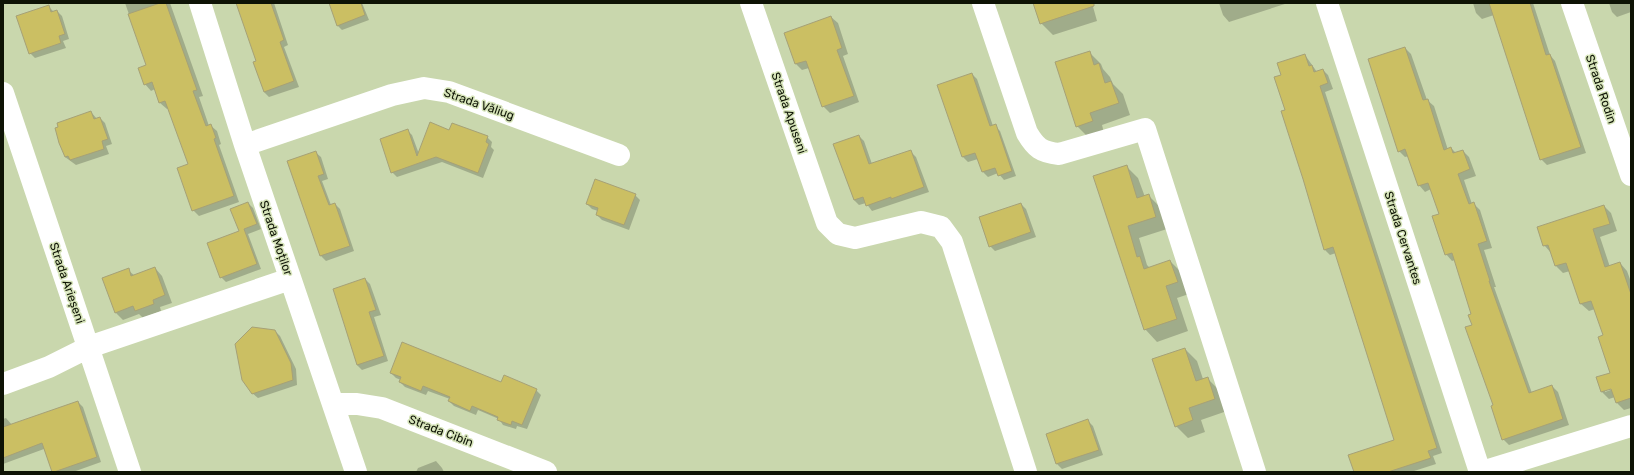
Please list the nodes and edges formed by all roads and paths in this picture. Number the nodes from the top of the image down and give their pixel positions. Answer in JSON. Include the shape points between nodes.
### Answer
{"nodes":[{"id":1,"x":200,"y":3,"type":"edge"},
{"id":2,"x":751,"y":3,"type":"edge"},
{"id":3,"x":983,"y":3,"type":"edge"},
{"id":4,"x":1326,"y":3,"type":"edge"},
{"id":5,"x":1572,"y":3,"type":"edge"},
{"id":6,"x":3,"y":93,"type":"edge"},
{"id":7,"x":245,"y":145,"type":"junction"},
{"id":8,"x":619,"y":154,"type":"dead end"},
{"id":9,"x":1631,"y":175,"type":"edge"},
{"id":10,"x":290,"y":279,"type":"junction"},
{"id":11,"x":89,"y":347,"type":"junction"},
{"id":12,"x":3,"y":384,"type":"edge"},
{"id":13,"x":333,"y":404,"type":"junction"},
{"id":14,"x":1631,"y":426,"type":"edge"},
{"id":15,"x":130,"y":472,"type":"edge"},
{"id":16,"x":356,"y":472,"type":"edge"},
{"id":17,"x":546,"y":472,"type":"edge"},
{"id":18,"x":1026,"y":472,"type":"edge"},
{"id":19,"x":1255,"y":472,"type":"edge"},
{"id":20,"x":1481,"y":472,"type":"edge"}],
"edges":[{"from":1,"to":7,"type":"street","name":"Strada Moților"},
{"from":2,"to":18,"type":"street","name":"Strada Apuseni","via":[[828,223],[838,234],[855,238],[922,222],[941,227],[952,242]]},
{"from":3,"to":19,"type":"street","via":[[1027,134],[1035,146],[1047,153],[1059,154],[1145,129]]},
{"from":4,"to":20,"type":"street","name":"Strada Cervantes"},
{"from":5,"to":9,"type":"street","name":"Strada Rodin"},
{"from":6,"to":11,"type":"street","name":"Strada Arieșeni"},
{"from":7,"to":8,"type":"street","name":"Strada Văliug","via":[[392,95],[424,88],[449,92]]},
{"from":7,"to":10,"type":"street","name":"Strada Moților"},
{"from":10,"to":11,"type":"street"},
{"from":10,"to":13,"type":"street","name":"Strada Moților"},
{"from":11,"to":12,"type":"street","via":[[49,367]]},
{"from":11,"to":15,"type":"street","name":"Strada Arieșeni"},
{"from":13,"to":16,"type":"street","name":"Strada Moților"},
{"from":13,"to":17,"type":"street","name":"Strada Cibin","via":[[382,408]]},
{"from":14,"to":20,"type":"street"}]}
